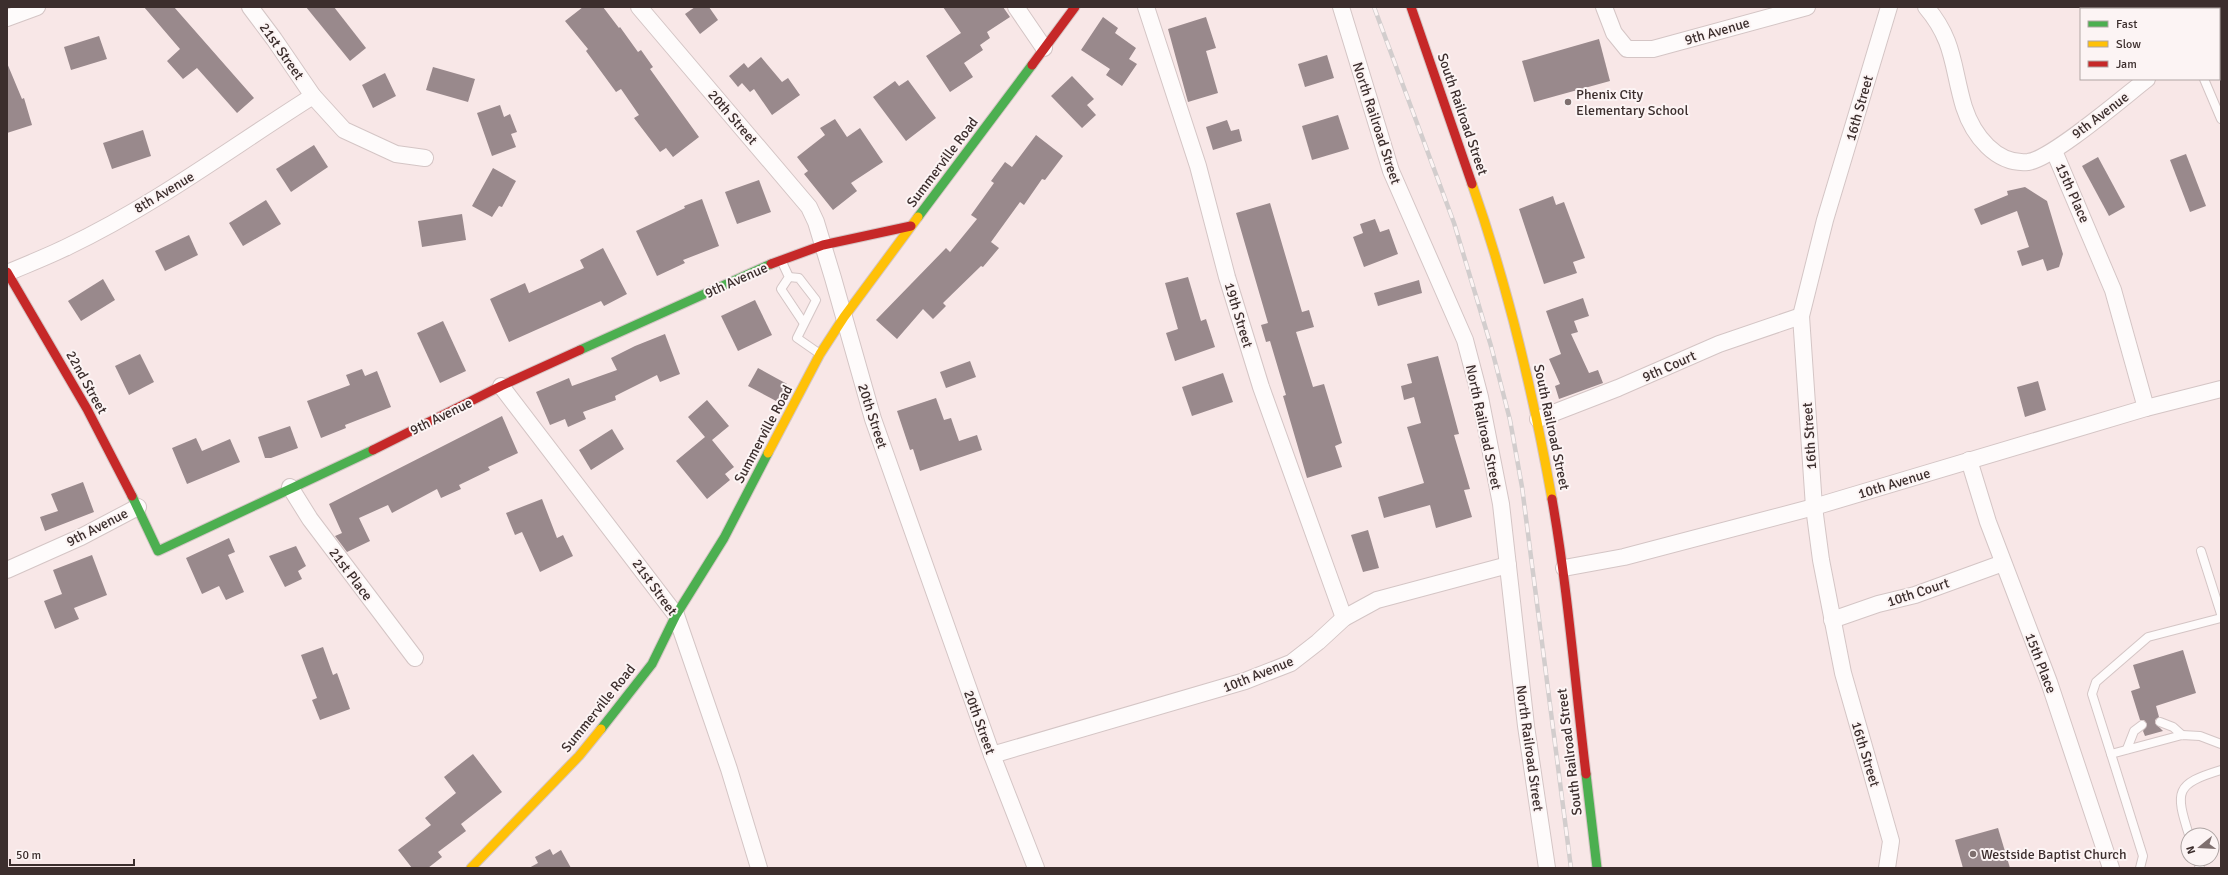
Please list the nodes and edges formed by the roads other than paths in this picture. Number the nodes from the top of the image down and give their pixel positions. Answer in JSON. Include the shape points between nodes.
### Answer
{"nodes":[{"id":1,"x":38,"y":7,"type":"edge"},
{"id":2,"x":250,"y":7,"type":"edge"},
{"id":3,"x":639,"y":7,"type":"edge"},
{"id":4,"x":1016,"y":7,"type":"edge"},
{"id":5,"x":1075,"y":7,"type":"edge"},
{"id":6,"x":1146,"y":7,"type":"edge"},
{"id":7,"x":1341,"y":7,"type":"edge"},
{"id":8,"x":1411,"y":7,"type":"edge"},
{"id":9,"x":1604,"y":7,"type":"edge"},
{"id":10,"x":1808,"y":7,"type":"edge"},
{"id":11,"x":1889,"y":7,"type":"edge"},
{"id":12,"x":1926,"y":7,"type":"edge"},
{"id":13,"x":7,"y":18,"type":"edge"},
{"id":14,"x":1044,"y":48,"type":"junction"},
{"id":15,"x":2146,"y":80,"type":"edge"},
{"id":16,"x":2204,"y":80,"type":"edge"},
{"id":17,"x":313,"y":96,"type":"junction"},
{"id":18,"x":2221,"y":119,"type":"edge"},
{"id":19,"x":2054,"y":151,"type":"junction"},
{"id":20,"x":425,"y":158,"type":"dead end"},
{"id":21,"x":911,"y":226,"type":"junction"},
{"id":22,"x":822,"y":245,"type":"junction"},
{"id":23,"x":780,"y":260,"type":"junction"},
{"id":24,"x":7,"y":272,"type":"edge"},
{"id":25,"x":789,"y":276,"type":"junction"},
{"id":26,"x":1801,"y":316,"type":"junction"},
{"id":27,"x":844,"y":317,"type":"junction"},
{"id":28,"x":803,"y":322,"type":"junction"},
{"id":29,"x":820,"y":354,"type":"junction"},
{"id":30,"x":501,"y":386,"type":"junction"},
{"id":31,"x":2221,"y":389,"type":"edge"},
{"id":32,"x":2146,"y":408,"type":"junction"},
{"id":33,"x":1538,"y":419,"type":"junction"},
{"id":34,"x":1969,"y":460,"type":"junction"},
{"id":35,"x":290,"y":487,"type":"junction"},
{"id":36,"x":138,"y":507,"type":"junction"},
{"id":37,"x":1814,"y":507,"type":"junction"},
{"id":38,"x":2201,"y":551,"type":"dead end"},
{"id":39,"x":2003,"y":563,"type":"junction"},
{"id":40,"x":1508,"y":565,"type":"junction"},
{"id":41,"x":1564,"y":568,"type":"junction"},
{"id":42,"x":7,"y":570,"type":"edge"},
{"id":43,"x":2221,"y":614,"type":"edge"},
{"id":44,"x":676,"y":615,"type":"junction"},
{"id":45,"x":1344,"y":618,"type":"junction"},
{"id":46,"x":2221,"y":618,"type":"edge"},
{"id":47,"x":1832,"y":620,"type":"junction"},
{"id":48,"x":416,"y":658,"type":"dead end"},
{"id":49,"x":2160,"y":722,"type":"dead end"},
{"id":50,"x":2142,"y":725,"type":"dead end"},
{"id":51,"x":2182,"y":734,"type":"junction"},
{"id":52,"x":2221,"y":744,"type":"edge"},
{"id":53,"x":2127,"y":749,"type":"junction"},
{"id":54,"x":2111,"y":754,"type":"junction"},
{"id":55,"x":992,"y":755,"type":"junction"},
{"id":56,"x":2221,"y":770,"type":"edge"},
{"id":57,"x":2187,"y":827,"type":"edge"},
{"id":58,"x":471,"y":868,"type":"edge"},
{"id":59,"x":759,"y":868,"type":"edge"},
{"id":60,"x":1036,"y":868,"type":"edge"},
{"id":61,"x":1547,"y":868,"type":"edge"},
{"id":62,"x":1597,"y":868,"type":"edge"},
{"id":63,"x":1887,"y":868,"type":"edge"},
{"id":64,"x":2111,"y":868,"type":"edge"},
{"id":65,"x":2140,"y":868,"type":"edge"}],
"edges":[{"from":1,"to":13,"type":"street"},
{"from":2,"to":17,"type":"street","name":"21st Street"},
{"from":3,"to":22,"type":"street","name":"20th Street","via":[[809,208]]},
{"from":4,"to":14,"type":"street"},
{"from":5,"to":14,"type":"street","name":"Summerville Road"},
{"from":6,"to":45,"type":"street","name":"19th Street","via":[[1198,166],[1225,270],[1261,388]]},
{"from":7,"to":40,"type":"street","name":"North Railroad Street","via":[[1391,171],[1464,340],[1480,397],[1501,504]]},
{"from":8,"to":33,"type":"street","name":"South Railroad Street","via":[[1483,215],[1515,324]]},
{"from":9,"to":10,"type":"street","name":"9th Avenue","via":[[1614,33],[1627,49],[1653,49]]},
{"from":11,"to":26,"type":"street","name":"16th Street","via":[[1825,220]]},
{"from":12,"to":19,"type":"street","name":"15th Place","via":[[1938,21],[1948,40],[1964,109],[1988,148],[2007,160],[2029,162]]},
{"from":14,"to":21,"type":"street","name":"Summerville Road"},
{"from":15,"to":19,"type":"street","name":"9th Avenue"},
{"from":16,"to":18,"type":"lane"},
{"from":17,"to":20,"type":"street","name":"21st Street","via":[[344,130],[396,154]]},
{"from":17,"to":24,"type":"street","name":"8th Avenue","via":[[173,188],[69,246]]},
{"from":19,"to":32,"type":"street","name":"15th Place","via":[[2113,290]]},
{"from":21,"to":22,"type":"street","name":"9th Avenue"},
{"from":21,"to":27,"type":"street","name":"Summerville Road"},
{"from":22,"to":23,"type":"street","name":"9th Avenue"},
{"from":22,"to":27,"type":"street","name":"20th Street"},
{"from":23,"to":25,"type":"lane"},
{"from":23,"to":30,"type":"street","name":"9th Avenue"},
{"from":24,"to":36,"type":"street","name":"22nd Street","via":[[74,387]]},
{"from":25,"to":28,"type":"lane","via":[[782,289]]},
{"from":25,"to":28,"type":"lane","via":[[799,278],[816,300]]},
{"from":26,"to":33,"type":"street","name":"9th Court","via":[[1719,344]]},
{"from":26,"to":37,"type":"street","name":"16th Street"},
{"from":27,"to":29,"type":"street","name":"Summerville Road"},
{"from":27,"to":55,"type":"street","name":"20th Street","via":[[873,418]]},
{"from":28,"to":29,"type":"lane","via":[[797,338]]},
{"from":29,"to":44,"type":"street","name":"Summerville Road","via":[[724,538]]},
{"from":30,"to":35,"type":"street","name":"9th Avenue","via":[[322,475]]},
{"from":30,"to":44,"type":"street","name":"21st Street"},
{"from":31,"to":32,"type":"street","name":"10th Avenue"},
{"from":32,"to":34,"type":"street","name":"10th Avenue"},
{"from":33,"to":41,"type":"street","name":"South Railroad Street"},
{"from":34,"to":37,"type":"street","name":"10th Avenue"},
{"from":34,"to":39,"type":"street","name":"15th Place"},
{"from":35,"to":36,"type":"street","name":"9th Avenue","via":[[158,551]]},
{"from":35,"to":48,"type":"street","name":"21st Place","via":[[310,519]]},
{"from":36,"to":42,"type":"street","name":"9th Avenue"},
{"from":37,"to":41,"type":"street","name":"10th Avenue","via":[[1624,557]]},
{"from":37,"to":47,"type":"street","name":"16th Street"},
{"from":38,"to":43,"type":"lane"},
{"from":39,"to":47,"type":"street","name":"10th Court","via":[[1915,595],[1878,604]]},
{"from":39,"to":64,"type":"street","name":"15th Place","via":[[2049,682]]},
{"from":40,"to":45,"type":"street","name":"10th Avenue","via":[[1377,600]]},
{"from":40,"to":61,"type":"street","name":"North Railroad Street","via":[[1526,726]]},
{"from":41,"to":62,"type":"street","name":"South Railroad Street","via":[[1573,670]]},
{"from":44,"to":58,"type":"street","name":"Summerville Road","via":[[652,664],[612,716],[579,756]]},
{"from":44,"to":59,"type":"street","name":"21st Street","via":[[729,769]]},
{"from":45,"to":55,"type":"street","name":"10th Avenue","via":[[1291,663],[1245,681]]},
{"from":46,"to":54,"type":"lane","via":[[2148,637],[2096,682],[2092,694]]},
{"from":47,"to":63,"type":"street","name":"16th Street","via":[[1844,680],[1891,841]]},
{"from":49,"to":51,"type":"lane"},
{"from":50,"to":53,"type":"lane","via":[[2134,731]]},
{"from":51,"to":52,"type":"lane","via":[[2200,736]]},
{"from":51,"to":53,"type":"lane"},
{"from":53,"to":54,"type":"lane"},
{"from":54,"to":65,"type":"lane","via":[[2143,856]]},
{"from":55,"to":60,"type":"street","name":"20th Street"},
{"from":56,"to":57,"type":"lane","via":[[2191,780],[2185,786],[2180,795],[2180,805]]}]}
